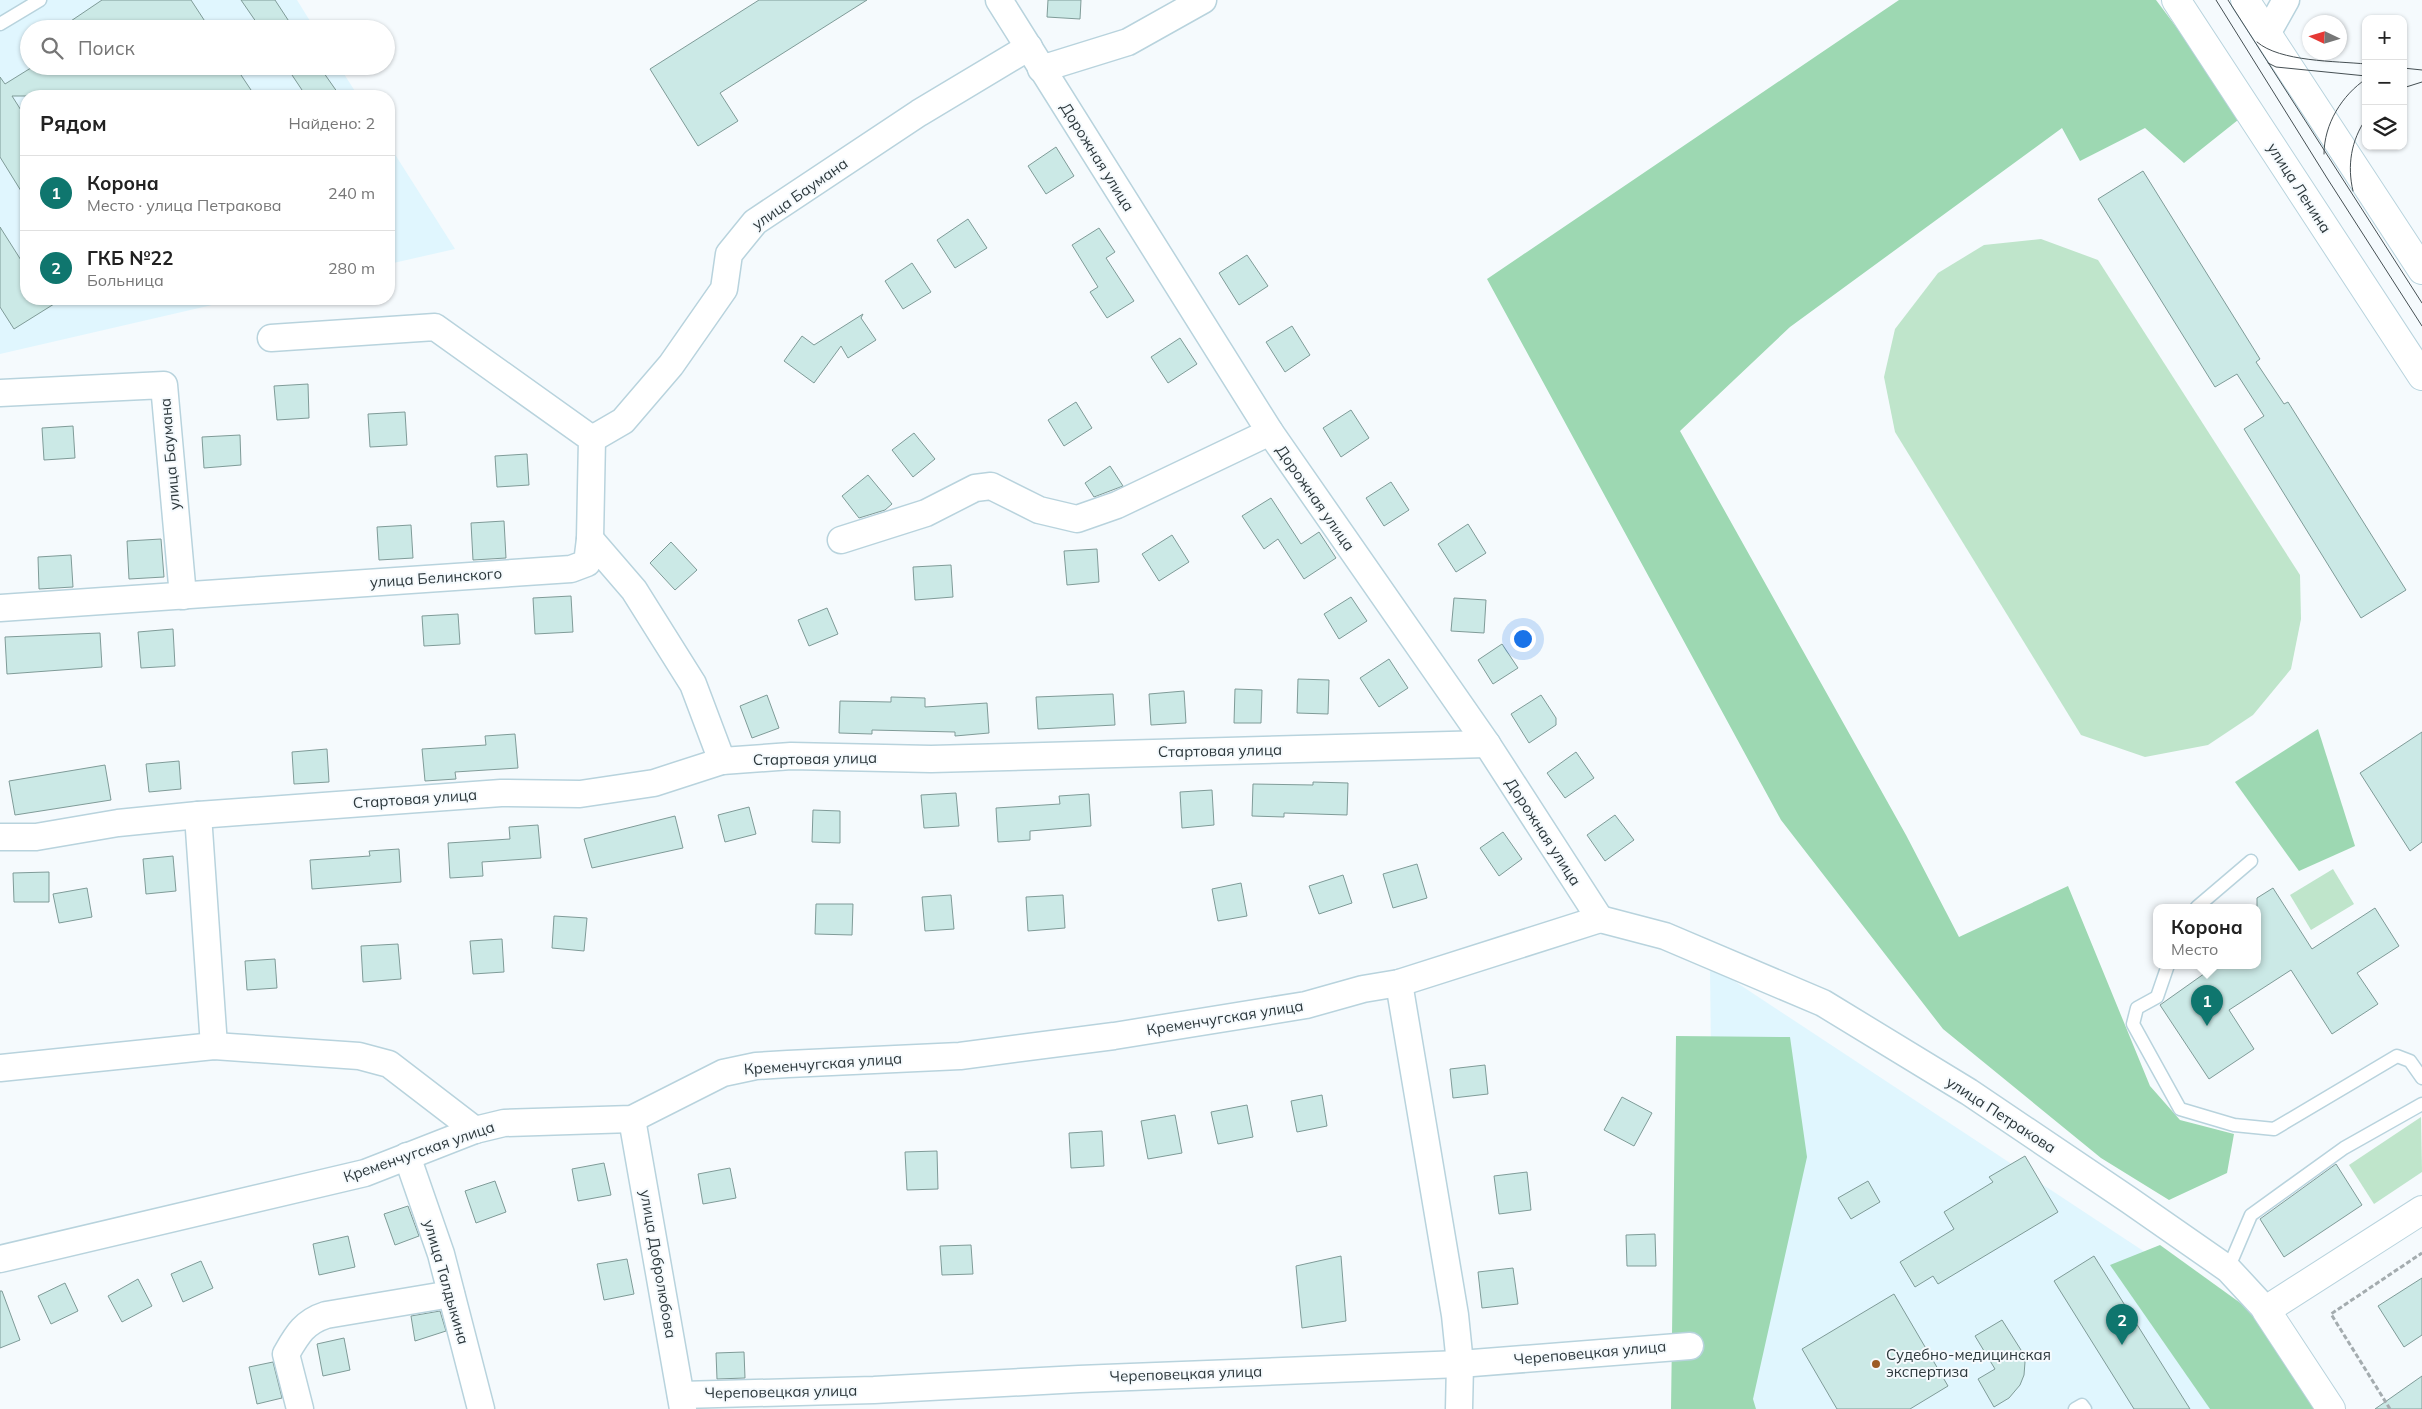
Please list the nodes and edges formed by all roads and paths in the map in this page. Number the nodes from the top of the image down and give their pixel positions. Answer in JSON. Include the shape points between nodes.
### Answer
{"nodes":[{"id":1,"x":40,"y":0,"type":"edge"},
{"id":2,"x":999,"y":0,"type":"edge"},
{"id":3,"x":1202,"y":0,"type":"edge"},
{"id":4,"x":2176,"y":0,"type":"edge"},
{"id":5,"x":2245,"y":0,"type":"edge"},
{"id":6,"x":2286,"y":0,"type":"edge"},
{"id":7,"x":0,"y":24,"type":"edge"},
{"id":8,"x":2268,"y":32,"type":"junction"},
{"id":9,"x":1035,"y":58,"type":"junction"},
{"id":10,"x":2422,"y":270,"type":"edge"},
{"id":11,"x":271,"y":338,"type":"dead end"},
{"id":12,"x":2422,"y":376,"type":"edge"},
{"id":13,"x":0,"y":394,"type":"edge"},
{"id":14,"x":1270,"y":432,"type":"junction"},
{"id":15,"x":592,"y":439,"type":"junction"},
{"id":16,"x":590,"y":539,"type":"junction"},
{"id":17,"x":841,"y":540,"type":"dead end"},
{"id":18,"x":183,"y":596,"type":"junction"},
{"id":19,"x":0,"y":608,"type":"edge"},
{"id":20,"x":1487,"y":744,"type":"junction"},
{"id":21,"x":722,"y":762,"type":"junction"},
{"id":22,"x":198,"y":815,"type":"junction"},
{"id":23,"x":0,"y":836,"type":"edge"},
{"id":24,"x":2251,"y":861,"type":"dead end"},
{"id":25,"x":2201,"y":904,"type":"edge"},
{"id":26,"x":1600,"y":919,"type":"junction"},
{"id":27,"x":2167,"y":969,"type":"edge"},
{"id":28,"x":1399,"y":983,"type":"junction"},
{"id":29,"x":214,"y":1046,"type":"junction"},
{"id":30,"x":0,"y":1068,"type":"edge"},
{"id":31,"x":2422,"y":1078,"type":"edge"},
{"id":32,"x":2422,"y":1104,"type":"edge"},
{"id":33,"x":632,"y":1119,"type":"junction"},
{"id":34,"x":475,"y":1130,"type":"junction"},
{"id":35,"x":407,"y":1156,"type":"junction"},
{"id":36,"x":2422,"y":1210,"type":"edge"},
{"id":37,"x":2422,"y":1253,"type":"edge"},
{"id":38,"x":0,"y":1259,"type":"edge"},
{"id":39,"x":2228,"y":1269,"type":"junction"},
{"id":40,"x":451,"y":1294,"type":"junction"},
{"id":41,"x":2266,"y":1310,"type":"junction"},
{"id":42,"x":1690,"y":1346,"type":"dead end"},
{"id":43,"x":1460,"y":1364,"type":"junction"},
{"id":44,"x":682,"y":1402,"type":"edge"},
{"id":45,"x":300,"y":1409,"type":"edge"},
{"id":46,"x":481,"y":1409,"type":"edge"},
{"id":47,"x":1459,"y":1409,"type":"edge"},
{"id":48,"x":2075,"y":1409,"type":"edge"},
{"id":49,"x":2085,"y":1409,"type":"edge"},
{"id":50,"x":2331,"y":1409,"type":"edge"},
{"id":51,"x":2390,"y":1409,"type":"edge"}],
"edges":[{"from":1,"to":7,"type":"lane"},
{"from":2,"to":9,"type":"street","name":"Дорожная улица"},
{"from":3,"to":9,"type":"street","name":"улица Баумана","via":[[1128,42]]},
{"from":4,"to":12,"type":"main road","name":"улица Ленина"},
{"from":5,"to":8,"type":"main road"},
{"from":6,"to":8,"type":"street"},
{"from":8,"to":10,"type":"main road"},
{"from":9,"to":14,"type":"street","name":"Дорожная улица"},
{"from":9,"to":15,"type":"street","name":"улица Баумана","via":[[919,113],[755,222],[729,254],[724,289],[671,365],[623,421]]},
{"from":11,"to":15,"type":"street","via":[[435,327]]},
{"from":13,"to":18,"type":"street","name":"улица Баумана","via":[[164,385]]},
{"from":14,"to":17,"type":"street","via":[[1077,519],[1040,510],[990,486],[975,488],[926,513]]},
{"from":14,"to":20,"type":"street","name":"Дорожная улица"},
{"from":15,"to":16,"type":"street"},
{"from":16,"to":18,"type":"street","name":"улица Белинского","via":[[587,563],[571,569]]},
{"from":16,"to":21,"type":"street","via":[[634,590],[693,684]]},
{"from":18,"to":19,"type":"street","name":"улица Белинского"},
{"from":20,"to":21,"type":"street","name":"Стартовая улица","via":[[931,759],[791,756]]},
{"from":20,"to":26,"type":"street","name":"Дорожная улица"},
{"from":21,"to":22,"type":"street","name":"Стартовая улица","via":[[654,782],[580,794],[501,793]]},
{"from":22,"to":23,"type":"street","name":"Стартовая улица","via":[[36,836]]},
{"from":22,"to":29,"type":"street"},
{"from":24,"to":25,"type":"lane"},
{"from":26,"to":28,"type":"street","name":"Кременчугская улица"},
{"from":26,"to":39,"type":"street","name":"улица Петракова","via":[[1666,936],[1823,1003],[1969,1092]]},
{"from":27,"to":31,"type":"lane","via":[[2157,997],[2137,1008],[2133,1024],[2180,1109],[2234,1124],[2274,1129],[2397,1056],[2410,1061]]},
{"from":28,"to":33,"type":"street","name":"Кременчугская улица","via":[[1306,1006],[1105,1038],[960,1056],[756,1066],[723,1072]]},
{"from":28,"to":43,"type":"street","via":[[1456,1315]]},
{"from":29,"to":30,"type":"street"},
{"from":29,"to":34,"type":"street","via":[[359,1056],[389,1064]]},
{"from":32,"to":39,"type":"lane","via":[[2344,1148],[2251,1215]]},
{"from":33,"to":34,"type":"street","name":"Кременчугская улица","via":[[504,1123]]},
{"from":33,"to":44,"type":"street","name":"улица Добролюбова"},
{"from":34,"to":35,"type":"street","name":"Кременчугская улица"},
{"from":35,"to":38,"type":"street","name":"Кременчугская улица","via":[[365,1173]]},
{"from":35,"to":40,"type":"street","name":"улица Талдыкина","via":[[441,1254]]},
{"from":36,"to":41,"type":"main road"},
{"from":37,"to":51,"type":"path","via":[[2330,1314]]},
{"from":39,"to":41,"type":"street","name":"улица Петракова"},
{"from":40,"to":45,"type":"street","via":[[312,1319],[300,1330],[286,1354]]},
{"from":40,"to":46,"type":"street","name":"улица Талдыкина"},
{"from":41,"to":50,"type":"main road","name":"улица Петракова"},
{"from":42,"to":43,"type":"street","name":"Череповецкая улица"},
{"from":43,"to":44,"type":"street","name":"Череповецкая улица","via":[[1078,1379]]},
{"from":43,"to":47,"type":"street"},
{"from":48,"to":49,"type":"lane","via":[[2082,1405]]}]}
